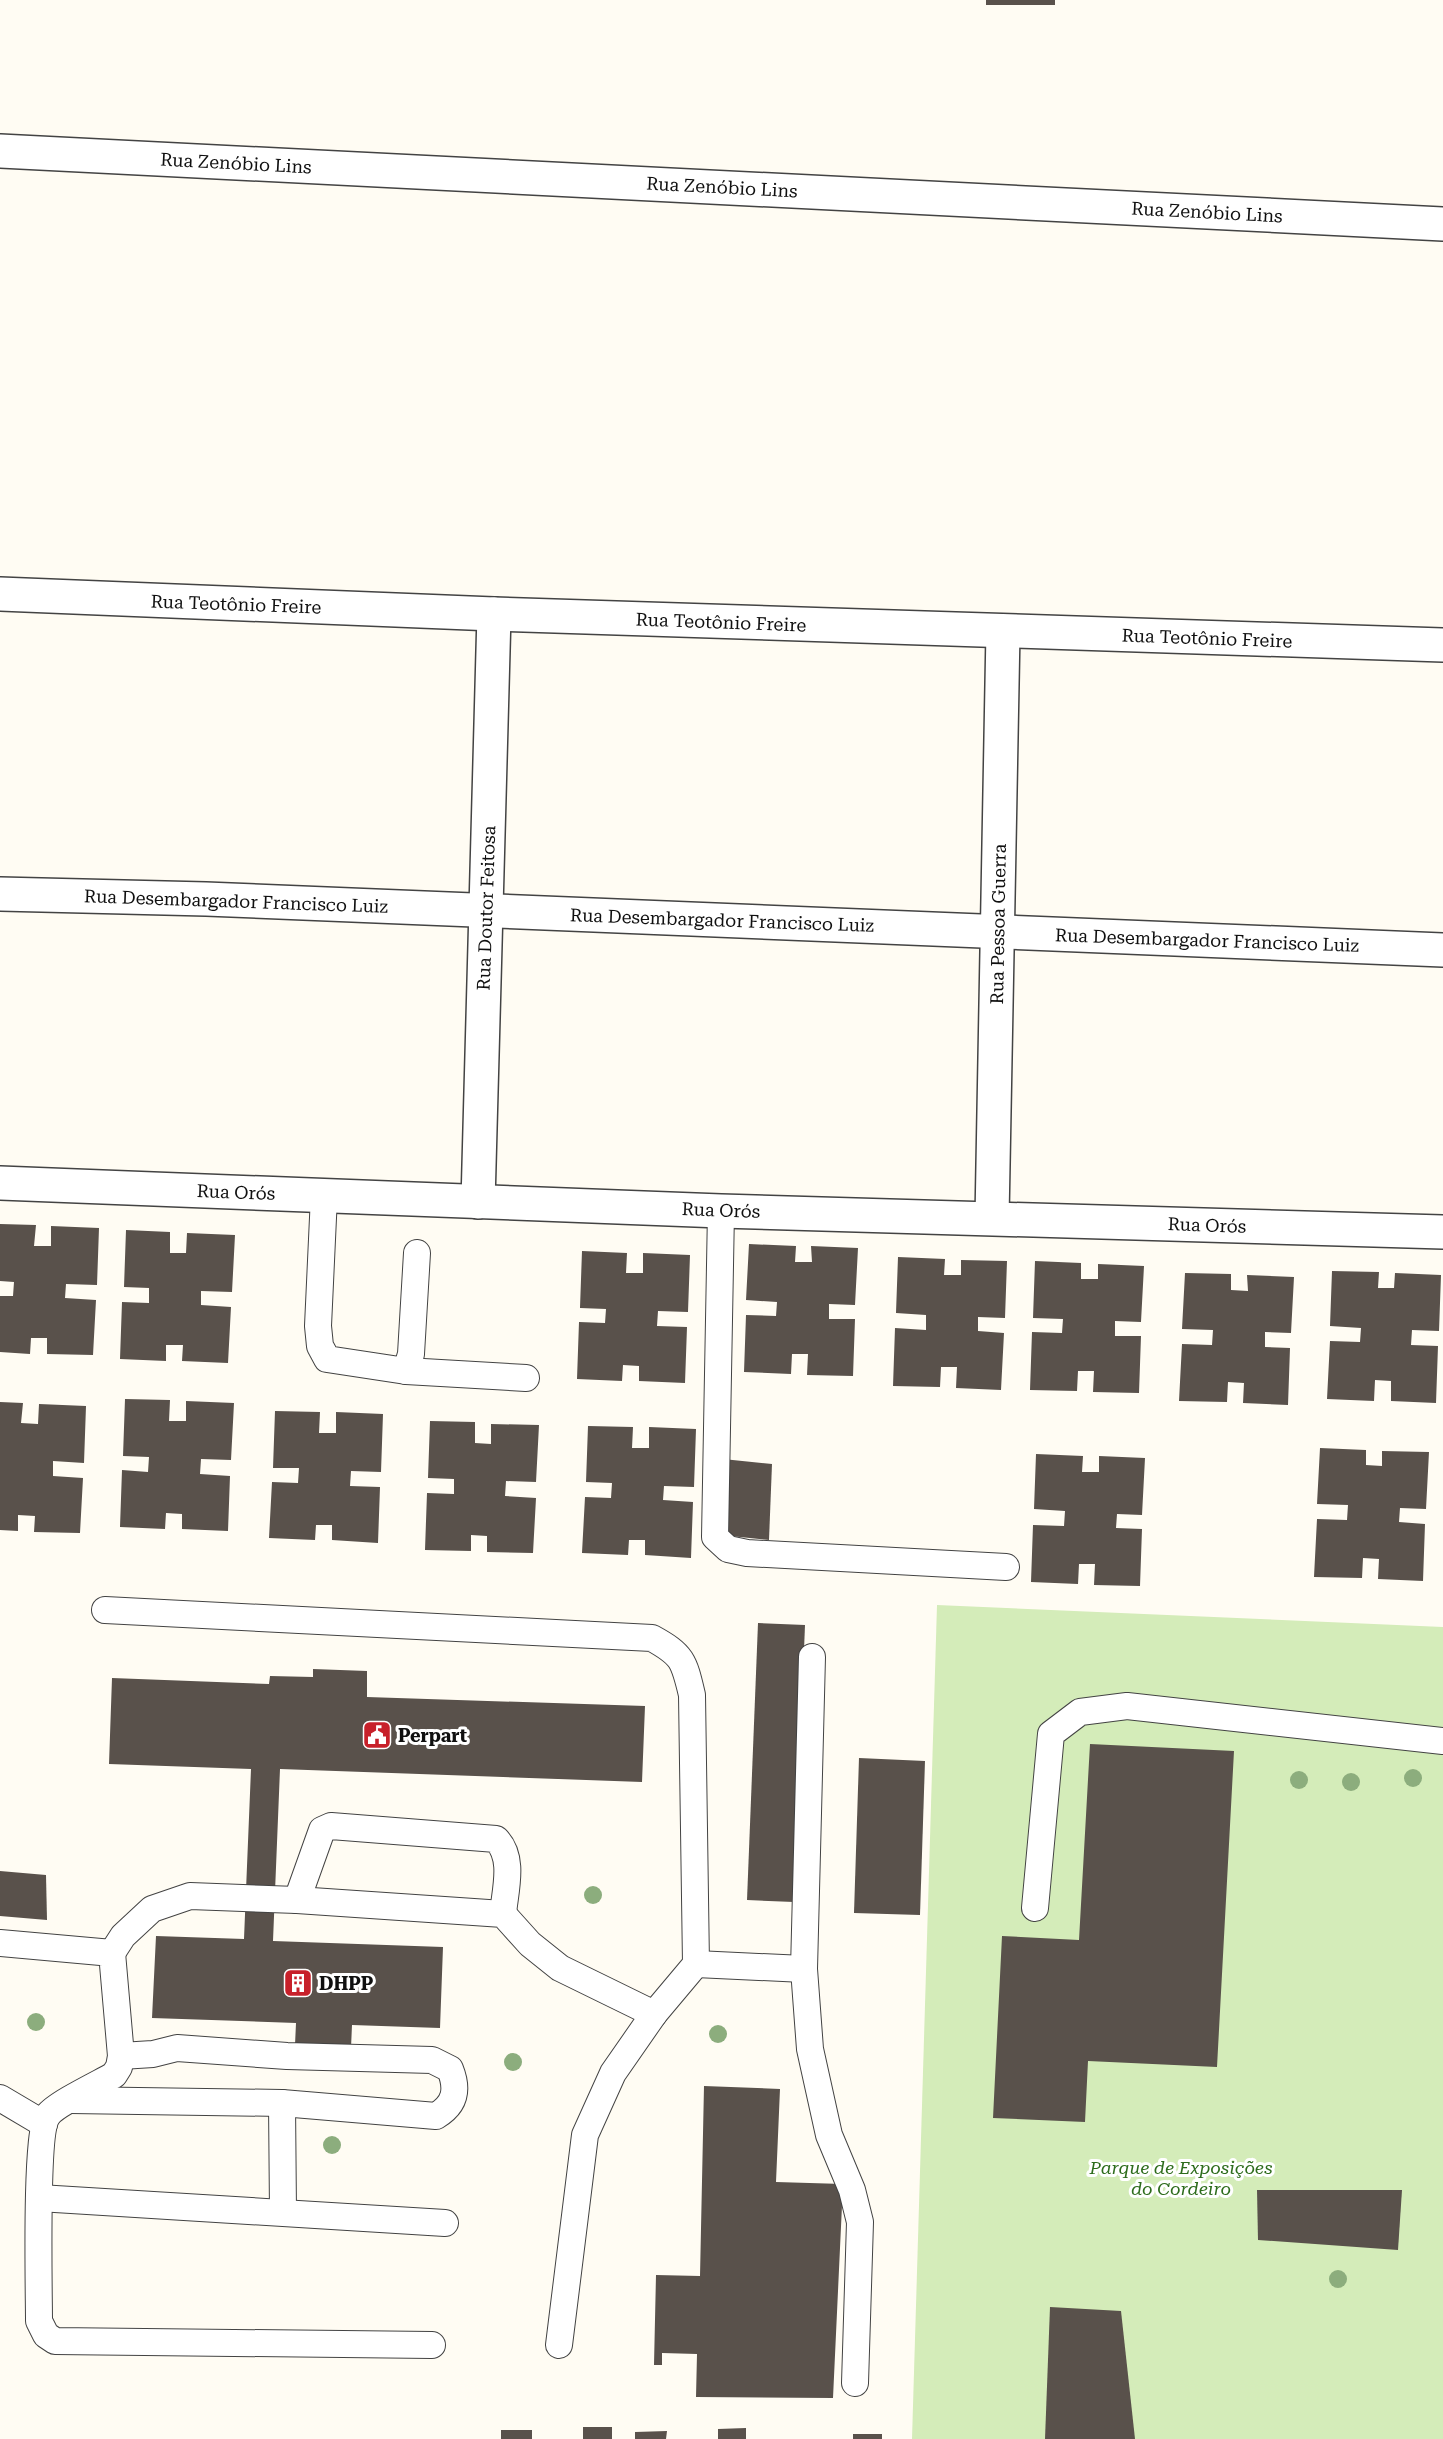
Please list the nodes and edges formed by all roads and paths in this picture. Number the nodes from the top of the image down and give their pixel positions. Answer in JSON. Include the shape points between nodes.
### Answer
{"nodes":[{"id":1,"x":0,"y":151,"type":"edge"},
{"id":2,"x":1443,"y":224,"type":"edge"},
{"id":3,"x":0,"y":594,"type":"edge"},
{"id":4,"x":494,"y":614,"type":"junction"},
{"id":5,"x":1003,"y":631,"type":"junction"},
{"id":6,"x":1443,"y":645,"type":"edge"},
{"id":7,"x":0,"y":894,"type":"edge"},
{"id":8,"x":486,"y":911,"type":"junction"},
{"id":9,"x":998,"y":931,"type":"junction"},
{"id":10,"x":1443,"y":950,"type":"edge"},
{"id":11,"x":0,"y":1183,"type":"edge"},
{"id":12,"x":324,"y":1196,"type":"junction"},
{"id":13,"x":478,"y":1202,"type":"junction"},
{"id":14,"x":721,"y":1211,"type":"junction"},
{"id":15,"x":992,"y":1218,"type":"junction"},
{"id":16,"x":1443,"y":1232,"type":"edge"},
{"id":17,"x":417,"y":1253,"type":"dead end"},
{"id":18,"x":406,"y":1371,"type":"junction"},
{"id":19,"x":526,"y":1378,"type":"dead end"},
{"id":20,"x":1006,"y":1567,"type":"dead end"},
{"id":21,"x":105,"y":1610,"type":"dead end"},
{"id":22,"x":812,"y":1657,"type":"dead end"},
{"id":23,"x":1443,"y":1741,"type":"edge"},
{"id":24,"x":297,"y":1900,"type":"junction"},
{"id":25,"x":1035,"y":1908,"type":"dead end"},
{"id":26,"x":503,"y":1914,"type":"junction"},
{"id":27,"x":0,"y":1942,"type":"edge"},
{"id":28,"x":112,"y":1953,"type":"junction"},
{"id":29,"x":696,"y":1964,"type":"junction"},
{"id":30,"x":804,"y":1969,"type":"junction"},
{"id":31,"x":654,"y":2014,"type":"junction"},
{"id":32,"x":121,"y":2056,"type":"junction"},
{"id":33,"x":0,"y":2098,"type":"edge"},
{"id":34,"x":71,"y":2100,"type":"junction"},
{"id":35,"x":282,"y":2103,"type":"junction"},
{"id":36,"x":44,"y":2124,"type":"junction"},
{"id":37,"x":39,"y":2198,"type":"junction"},
{"id":38,"x":283,"y":2212,"type":"junction"},
{"id":39,"x":445,"y":2223,"type":"dead end"},
{"id":40,"x":432,"y":2345,"type":"dead end"},
{"id":41,"x":559,"y":2345,"type":"dead end"},
{"id":42,"x":855,"y":2383,"type":"dead end"}],
"edges":[{"from":1,"to":2,"type":"street","name":"Rua Zenóbio Lins"},
{"from":3,"to":4,"type":"street","name":"Rua Teotônio Freire"},
{"from":4,"to":5,"type":"street","name":"Rua Teotônio Freire"},
{"from":4,"to":8,"type":"street","name":"Rua Doutor Feitosa"},
{"from":5,"to":6,"type":"street","name":"Rua Teotônio Freire"},
{"from":5,"to":9,"type":"street","name":"Rua Pessoa Guerra"},
{"from":7,"to":8,"type":"street","name":"Rua Desembargador Francisco Luiz"},
{"from":8,"to":9,"type":"street","name":"Rua Desembargador Francisco Luiz"},
{"from":8,"to":13,"type":"street","name":"Rua Doutor Feitosa"},
{"from":9,"to":10,"type":"street","name":"Rua Desembargador Francisco Luiz"},
{"from":9,"to":15,"type":"street","name":"Rua Pessoa Guerra"},
{"from":11,"to":12,"type":"street","name":"Rua Orós"},
{"from":12,"to":13,"type":"street","name":"Rua Orós"},
{"from":12,"to":18,"type":"lane","via":[[320,1346],[327,1359]]},
{"from":13,"to":14,"type":"street","name":"Rua Orós"},
{"from":14,"to":15,"type":"street","name":"Rua Orós"},
{"from":14,"to":20,"type":"lane","via":[[715,1537],[728,1549],[747,1553]]},
{"from":15,"to":16,"type":"street","name":"Rua Orós"},
{"from":17,"to":18,"type":"lane","via":[[411,1354]]},
{"from":18,"to":19,"type":"lane"},
{"from":21,"to":29,"type":"lane","via":[[652,1638],[674,1650],[686,1669],[692,1695]]},
{"from":22,"to":30,"type":"lane"},
{"from":23,"to":25,"type":"lane","via":[[1127,1706],[1080,1712],[1051,1734]]},
{"from":24,"to":26,"type":"lane"},
{"from":24,"to":26,"type":"lane","via":[[322,1830],[331,1826],[496,1839],[508,1857]]},
{"from":24,"to":28,"type":"lane","via":[[189,1896],[152,1909],[123,1936]]},
{"from":26,"to":31,"type":"lane","via":[[530,1944],[560,1968]]},
{"from":27,"to":28,"type":"lane"},
{"from":28,"to":32,"type":"lane"},
{"from":29,"to":30,"type":"lane"},
{"from":29,"to":31,"type":"lane"},
{"from":30,"to":42,"type":"lane","via":[[810,2049],[829,2135],[852,2190],[860,2222]]},
{"from":31,"to":41,"type":"lane","via":[[613,2073],[585,2135]]},
{"from":32,"to":34,"type":"lane","via":[[114,2075]]},
{"from":32,"to":35,"type":"lane","via":[[177,2048],[432,2061],[450,2069],[455,2083],[446,2110],[436,2116]]},
{"from":33,"to":36,"type":"lane"},
{"from":34,"to":35,"type":"lane"},
{"from":34,"to":36,"type":"lane","via":[[52,2111]]},
{"from":35,"to":38,"type":"lane"},
{"from":36,"to":37,"type":"lane"},
{"from":37,"to":38,"type":"lane"},
{"from":37,"to":40,"type":"lane","via":[[39,2321],[46,2335],[55,2341]]},
{"from":38,"to":39,"type":"lane"}]}
